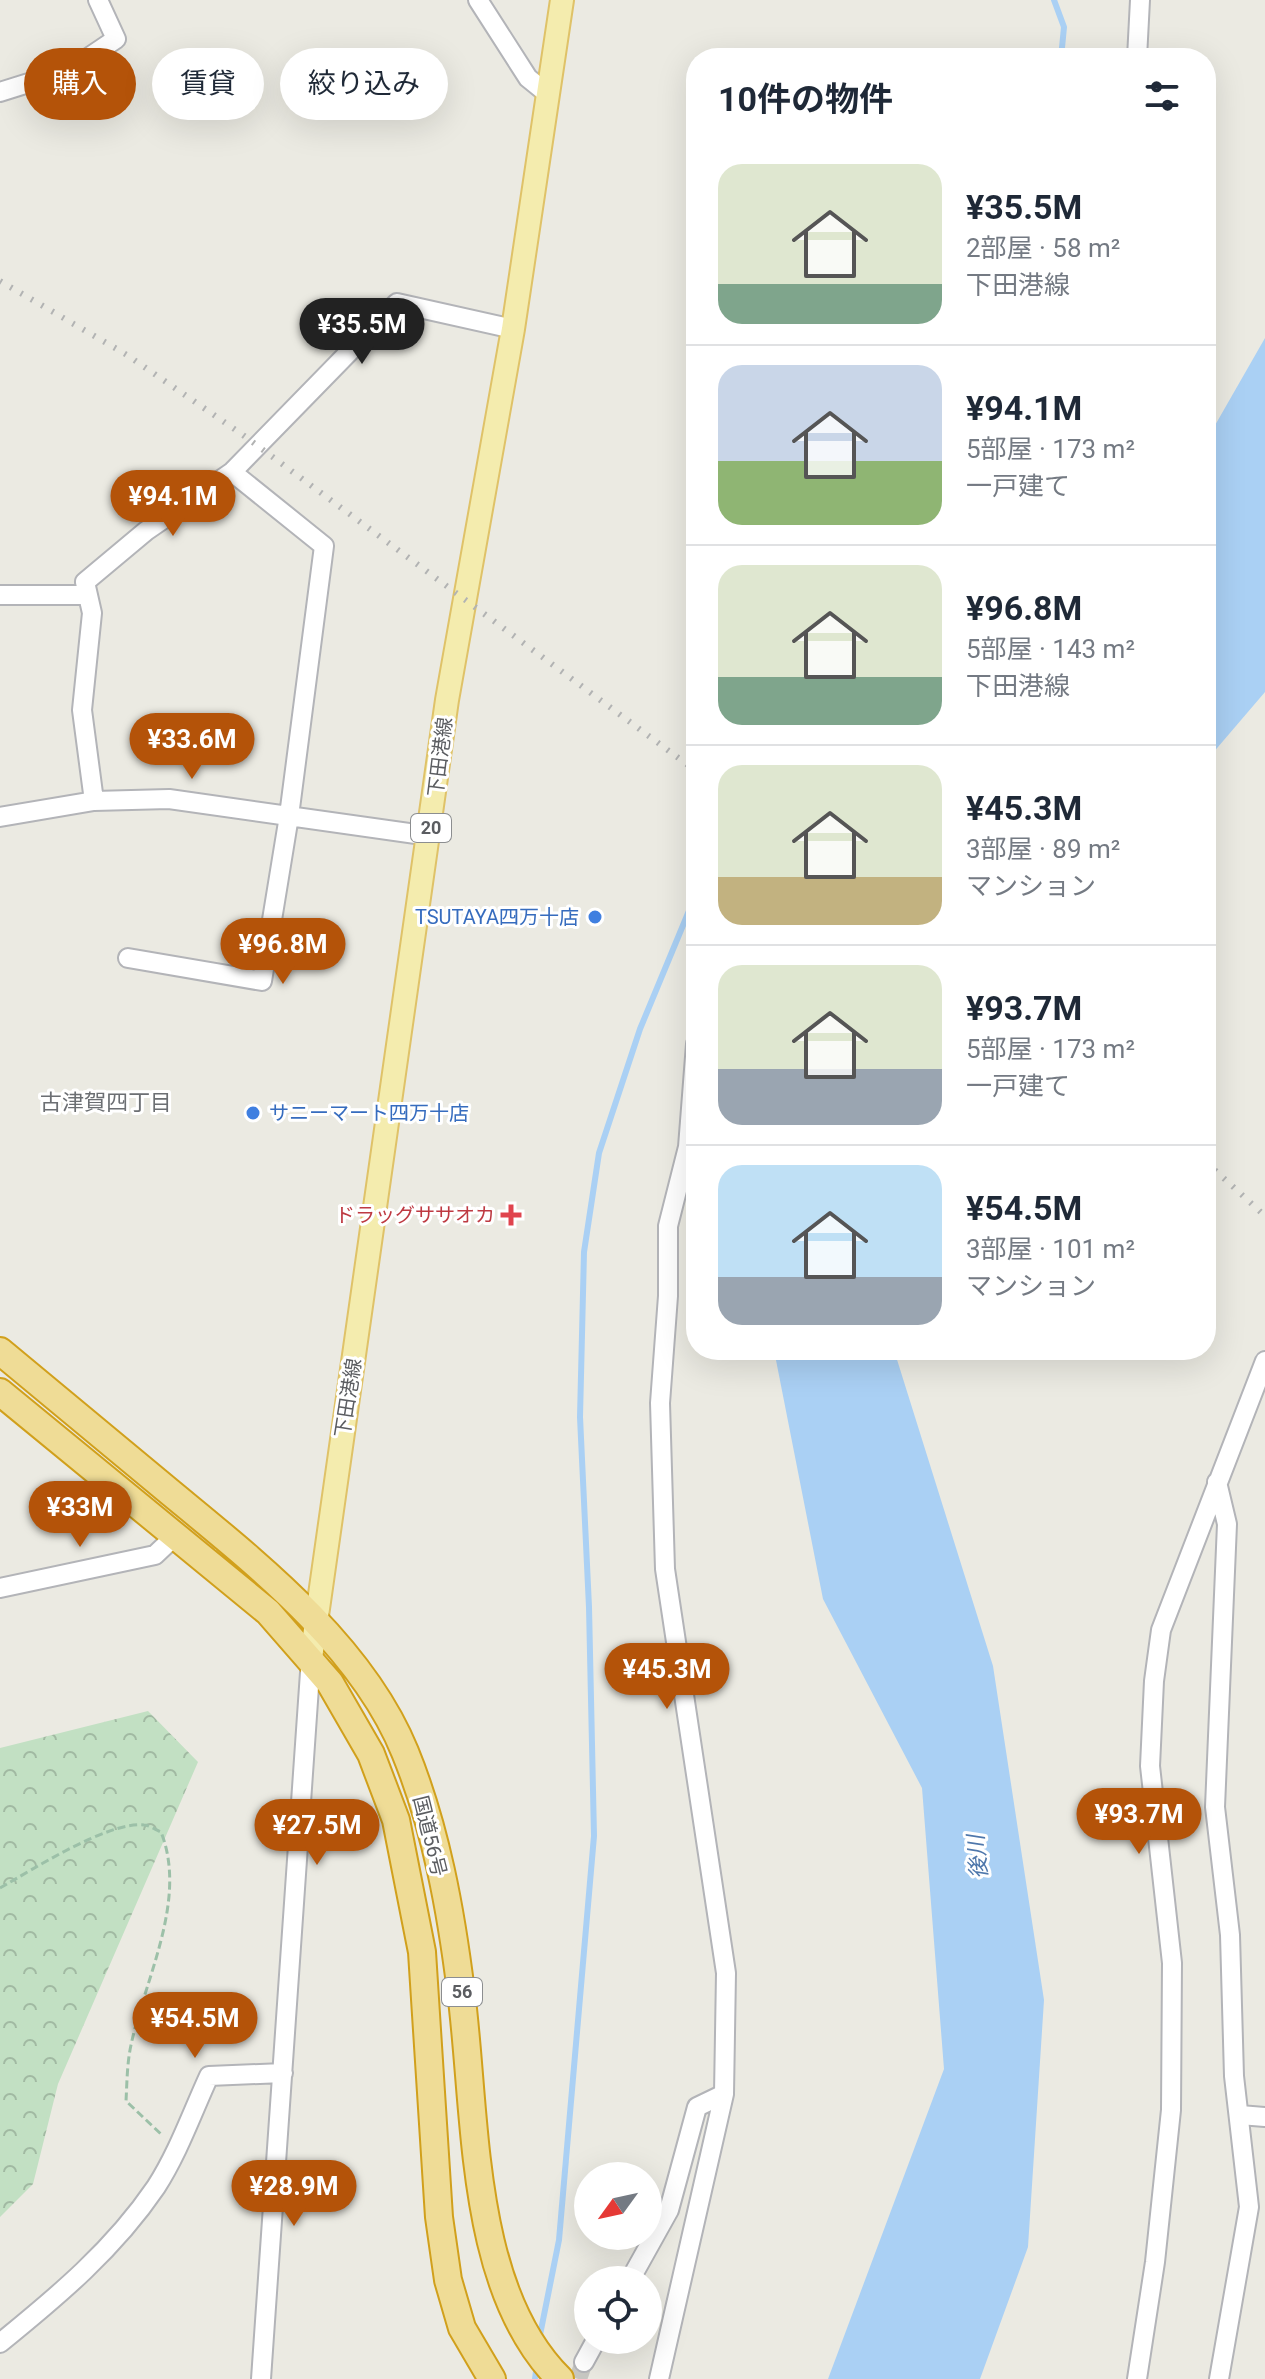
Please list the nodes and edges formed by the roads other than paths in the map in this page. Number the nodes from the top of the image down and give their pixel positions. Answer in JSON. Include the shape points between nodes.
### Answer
{"nodes":[{"id":1,"x":98,"y":0,"type":"edge"},
{"id":2,"x":478,"y":0,"type":"edge"},
{"id":3,"x":562,"y":0,"type":"edge"},
{"id":4,"x":1140,"y":0,"type":"edge"},
{"id":5,"x":1138,"y":48,"type":"edge"},
{"id":6,"x":0,"y":92,"type":"edge"},
{"id":7,"x":549,"y":95,"type":"junction"},
{"id":8,"x":513,"y":329,"type":"junction"},
{"id":9,"x":232,"y":472,"type":"junction"},
{"id":10,"x":0,"y":595,"type":"edge"},
{"id":11,"x":87,"y":595,"type":"junction"},
{"id":12,"x":94,"y":801,"type":"junction"},
{"id":13,"x":289,"y":816,"type":"junction"},
{"id":14,"x":0,"y":817,"type":"edge"},
{"id":15,"x":430,"y":836,"type":"junction"},
{"id":16,"x":128,"y":958,"type":"dead end"},
{"id":17,"x":686,"y":1155,"type":"edge"},
{"id":18,"x":0,"y":1351,"type":"edge"},
{"id":19,"x":1265,"y":1361,"type":"edge"},
{"id":20,"x":0,"y":1392,"type":"edge"},
{"id":21,"x":1217,"y":1482,"type":"junction"},
{"id":22,"x":174,"y":1537,"type":"junction"},
{"id":23,"x":0,"y":1588,"type":"edge"},
{"id":24,"x":315,"y":1621,"type":"junction"},
{"id":25,"x":311,"y":1658,"type":"junction"},
{"id":26,"x":283,"y":2073,"type":"junction"},
{"id":27,"x":724,"y":2094,"type":"junction"},
{"id":28,"x":1240,"y":2115,"type":"junction"},
{"id":29,"x":1265,"y":2117,"type":"edge"},
{"id":30,"x":638,"y":2266,"type":"edge"},
{"id":31,"x":0,"y":2343,"type":"edge"},
{"id":32,"x":588,"y":2354,"type":"edge"},
{"id":33,"x":584,"y":2362,"type":"tunnel mouth"},
{"id":34,"x":261,"y":2379,"type":"edge"},
{"id":35,"x":492,"y":2379,"type":"edge"},
{"id":36,"x":560,"y":2379,"type":"edge"},
{"id":37,"x":659,"y":2379,"type":"edge"},
{"id":38,"x":1137,"y":2379,"type":"edge"},
{"id":39,"x":1219,"y":2379,"type":"edge"}],
"edges":[{"from":1,"to":6,"type":"street","via":[[116,39],[70,70]]},
{"from":2,"to":7,"type":"street","via":[[528,78]]},
{"from":3,"to":7,"type":"main road","name":"下田港線","number":"20"},
{"from":4,"to":5,"type":"street"},
{"from":7,"to":8,"type":"main road","name":"下田港線","number":"20"},
{"from":8,"to":9,"type":"street","via":[[397,303]]},
{"from":8,"to":15,"type":"main road","name":"下田港線","number":"20","via":[[447,700]]},
{"from":9,"to":11,"type":"street","via":[[146,531],[85,582]]},
{"from":9,"to":13,"type":"street","via":[[324,546]]},
{"from":10,"to":11,"type":"street"},
{"from":11,"to":12,"type":"street","via":[[92,613],[82,710]]},
{"from":12,"to":13,"type":"street","via":[[169,799]]},
{"from":12,"to":14,"type":"street"},
{"from":13,"to":15,"type":"street"},
{"from":13,"to":16,"type":"street","via":[[262,981]]},
{"from":15,"to":24,"type":"main road","name":"下田港線","number":"20"},
{"from":17,"to":27,"type":"street","via":[[668,1226],[660,1403],[665,1569],[726,1973]]},
{"from":18,"to":24,"type":"highway","name":"国道56号","number":"56","via":[[257,1564]]},
{"from":19,"to":21,"type":"street"},
{"from":20,"to":22,"type":"highway","name":"国道56号","number":"56"},
{"from":21,"to":28,"type":"street","via":[[1227,1524],[1215,1807],[1230,1935]]},
{"from":21,"to":38,"type":"street","via":[[1161,1630],[1154,1681],[1150,1766],[1172,1963],[1171,2110]]},
{"from":22,"to":23,"type":"street","via":[[155,1555]]},
{"from":22,"to":25,"type":"highway","name":"国道56号","number":"56","via":[[238,1585]]},
{"from":24,"to":25,"type":"main road","name":"下田港線","number":"20"},
{"from":24,"to":36,"type":"highway","name":"国道56号","number":"56","via":[[373,1692],[404,1749],[433,1831],[461,1990],[488,2233],[502,2287],[524,2334]]},
{"from":25,"to":26,"type":"street"},
{"from":25,"to":35,"type":"highway","name":"国道56号","number":"56","via":[[371,1754],[396,1820],[422,1952],[448,2280],[462,2328]]},
{"from":26,"to":31,"type":"street","via":[[209,2076],[157,2185],[118,2237]]},
{"from":26,"to":34,"type":"street"},
{"from":27,"to":30,"type":"street","via":[[697,2107],[669,2210]]},
{"from":27,"to":37,"type":"street"},
{"from":28,"to":29,"type":"street"},
{"from":28,"to":39,"type":"street","via":[[1249,2207]]},
{"from":32,"to":33,"type":"street"}]}
